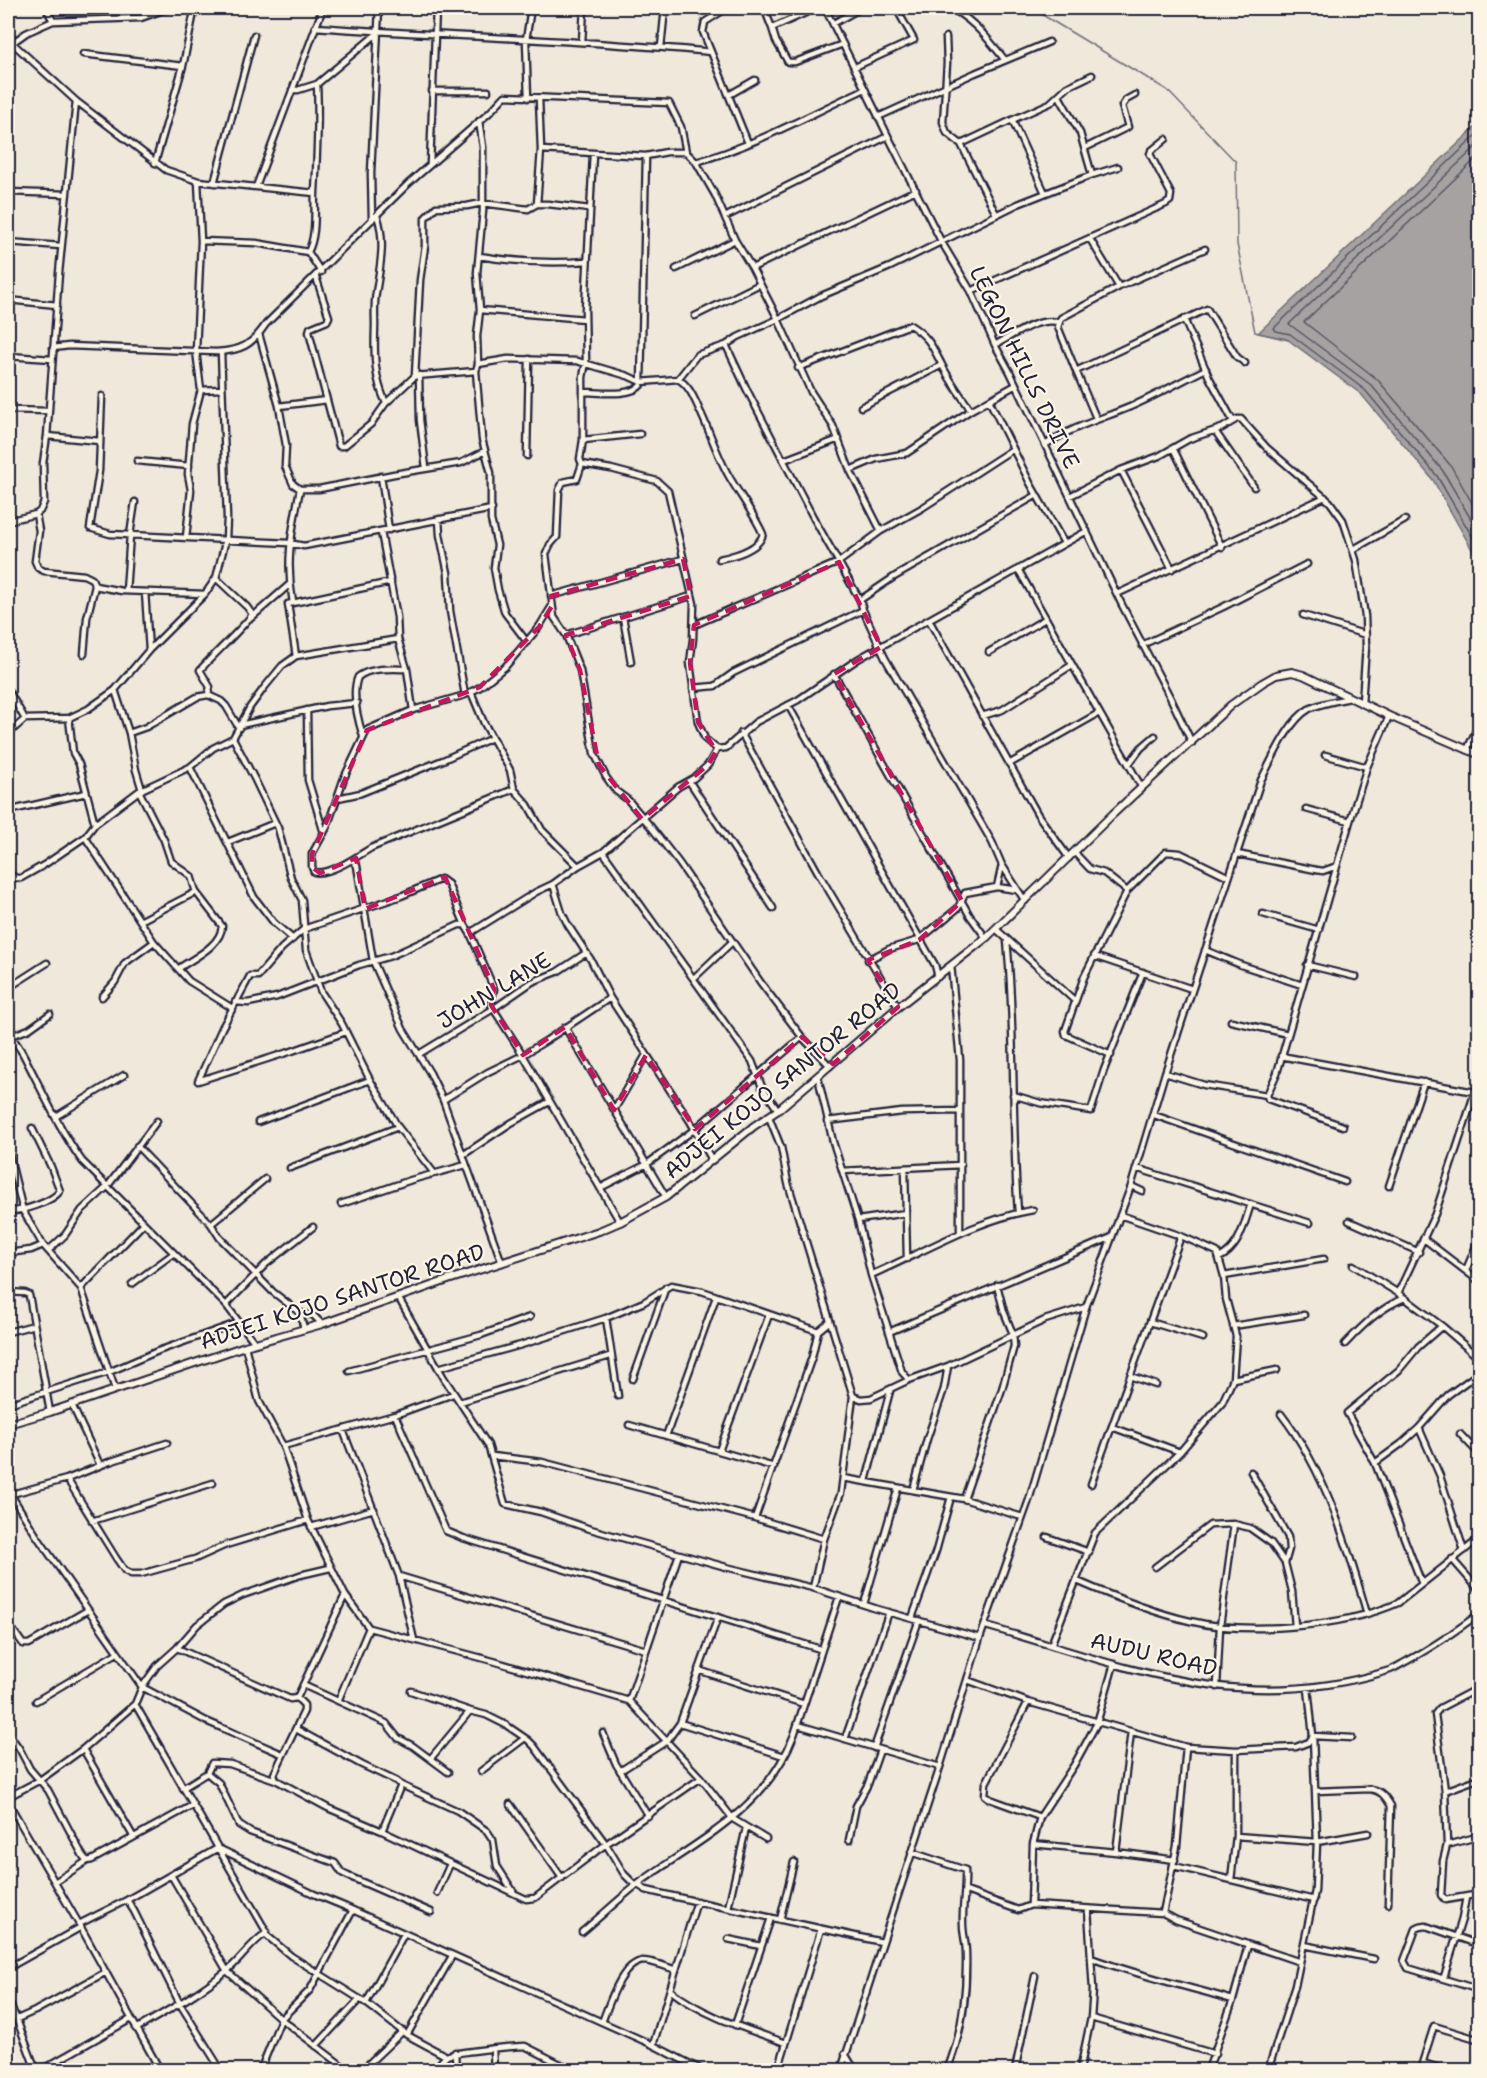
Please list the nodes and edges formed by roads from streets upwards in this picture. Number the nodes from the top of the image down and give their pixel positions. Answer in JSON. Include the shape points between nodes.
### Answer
{"nodes":[{"id":1,"x":46,"y":8,"type":"edge"},
{"id":2,"x":169,"y":8,"type":"edge"},
{"id":3,"x":194,"y":8,"type":"edge"},
{"id":4,"x":323,"y":8,"type":"edge"},
{"id":5,"x":379,"y":8,"type":"edge"},
{"id":6,"x":436,"y":8,"type":"edge"},
{"id":7,"x":531,"y":8,"type":"edge"},
{"id":8,"x":584,"y":8,"type":"edge"},
{"id":9,"x":665,"y":8,"type":"edge"},
{"id":10,"x":727,"y":8,"type":"edge"},
{"id":11,"x":764,"y":8,"type":"edge"},
{"id":12,"x":817,"y":8,"type":"edge"},
{"id":13,"x":825,"y":8,"type":"edge"},
{"id":14,"x":861,"y":8,"type":"edge"},
{"id":15,"x":896,"y":8,"type":"edge"},
{"id":16,"x":954,"y":8,"type":"edge"},
{"id":17,"x":54,"y":21,"type":"junction"},
{"id":18,"x":834,"y":23,"type":"junction"},
{"id":19,"x":315,"y":27,"type":"junction"},
{"id":20,"x":772,"y":28,"type":"junction"},
{"id":21,"x":379,"y":32,"type":"junction"},
{"id":22,"x":434,"y":34,"type":"junction"},
{"id":23,"x":254,"y":35,"type":"dead end"},
{"id":24,"x":946,"y":37,"type":"dead end"},
{"id":25,"x":526,"y":39,"type":"junction"},
{"id":26,"x":10,"y":41,"type":"edge"},
{"id":27,"x":582,"y":42,"type":"junction"},
{"id":28,"x":1049,"y":42,"type":"dead end"},
{"id":29,"x":843,"y":44,"type":"junction"},
{"id":30,"x":661,"y":47,"type":"junction"},
{"id":31,"x":711,"y":52,"type":"junction"},
{"id":32,"x":83,"y":54,"type":"dead end"},
{"id":33,"x":1005,"y":60,"type":"junction"},
{"id":34,"x":183,"y":66,"type":"junction"},
{"id":35,"x":855,"y":67,"type":"junction"},
{"id":36,"x":1092,"y":75,"type":"dead end"},
{"id":37,"x":755,"y":80,"type":"dead end"},
{"id":38,"x":317,"y":84,"type":"junction"},
{"id":39,"x":946,"y":87,"type":"junction"},
{"id":40,"x":865,"y":89,"type":"junction"},
{"id":41,"x":292,"y":90,"type":"junction"},
{"id":42,"x":432,"y":91,"type":"junction"},
{"id":43,"x":488,"y":91,"type":"dead end"},
{"id":44,"x":729,"y":95,"type":"junction"},
{"id":45,"x":1135,"y":95,"type":"dead end"},
{"id":46,"x":1059,"y":96,"type":"junction"},
{"id":47,"x":528,"y":98,"type":"junction"},
{"id":48,"x":539,"y":98,"type":"junction"},
{"id":49,"x":76,"y":101,"type":"junction"},
{"id":50,"x":878,"y":117,"type":"junction"},
{"id":51,"x":1012,"y":120,"type":"junction"},
{"id":52,"x":479,"y":121,"type":"junction"},
{"id":53,"x":888,"y":136,"type":"junction"},
{"id":54,"x":1166,"y":139,"type":"dead end"},
{"id":55,"x":748,"y":143,"type":"junction"},
{"id":56,"x":961,"y":144,"type":"junction"},
{"id":57,"x":1085,"y":147,"type":"junction"},
{"id":58,"x":541,"y":150,"type":"junction"},
{"id":59,"x":686,"y":152,"type":"junction"},
{"id":60,"x":593,"y":154,"type":"junction"},
{"id":61,"x":646,"y":156,"type":"junction"},
{"id":62,"x":696,"y":162,"type":"junction"},
{"id":63,"x":155,"y":163,"type":"junction"},
{"id":64,"x":430,"y":164,"type":"junction"},
{"id":65,"x":1118,"y":167,"type":"dead end"},
{"id":66,"x":1092,"y":175,"type":"junction"},
{"id":67,"x":198,"y":181,"type":"junction"},
{"id":68,"x":214,"y":183,"type":"junction"},
{"id":69,"x":256,"y":187,"type":"junction"},
{"id":70,"x":916,"y":190,"type":"junction"},
{"id":71,"x":8,"y":192,"type":"edge"},
{"id":72,"x":315,"y":193,"type":"junction"},
{"id":73,"x":1045,"y":193,"type":"junction"},
{"id":74,"x":67,"y":194,"type":"junction"},
{"id":75,"x":482,"y":203,"type":"junction"},
{"id":76,"x":537,"y":204,"type":"junction"},
{"id":77,"x":590,"y":209,"type":"junction"},
{"id":78,"x":996,"y":214,"type":"junction"},
{"id":79,"x":377,"y":215,"type":"junction"},
{"id":80,"x":725,"y":217,"type":"junction"},
{"id":81,"x":372,"y":220,"type":"junction"},
{"id":82,"x":1090,"y":239,"type":"junction"},
{"id":83,"x":735,"y":240,"type":"junction"},
{"id":84,"x":201,"y":241,"type":"junction"},
{"id":85,"x":941,"y":241,"type":"junction"},
{"id":86,"x":8,"y":242,"type":"edge"},
{"id":87,"x":61,"y":246,"type":"junction"},
{"id":88,"x":1205,"y":249,"type":"dead end"},
{"id":89,"x":308,"y":252,"type":"junction"},
{"id":90,"x":479,"y":256,"type":"junction"},
{"id":91,"x":587,"y":261,"type":"junction"},
{"id":92,"x":752,"y":268,"type":"junction"},
{"id":93,"x":676,"y":269,"type":"dead end"},
{"id":94,"x":321,"y":272,"type":"junction"},
{"id":95,"x":316,"y":277,"type":"junction"},
{"id":96,"x":760,"y":284,"type":"junction"},
{"id":97,"x":1119,"y":287,"type":"junction"},
{"id":98,"x":971,"y":291,"type":"junction"},
{"id":99,"x":8,"y":300,"type":"edge"},
{"id":100,"x":57,"y":304,"type":"junction"},
{"id":101,"x":480,"y":310,"type":"junction"},
{"id":102,"x":695,"y":316,"type":"dead end"},
{"id":103,"x":585,"y":319,"type":"junction"},
{"id":104,"x":1184,"y":319,"type":"junction"},
{"id":105,"x":778,"y":320,"type":"junction"},
{"id":106,"x":1059,"y":322,"type":"junction"},
{"id":107,"x":259,"y":334,"type":"junction"},
{"id":108,"x":726,"y":345,"type":"junction"},
{"id":109,"x":995,"y":345,"type":"junction"},
{"id":110,"x":53,"y":348,"type":"junction"},
{"id":111,"x":196,"y":351,"type":"junction"},
{"id":112,"x":221,"y":352,"type":"junction"},
{"id":113,"x":8,"y":356,"type":"edge"},
{"id":114,"x":52,"y":359,"type":"junction"},
{"id":115,"x":529,"y":359,"type":"junction"},
{"id":116,"x":586,"y":362,"type":"junction"},
{"id":117,"x":478,"y":363,"type":"junction"},
{"id":118,"x":1245,"y":363,"type":"dead end"},
{"id":119,"x":942,"y":365,"type":"junction"},
{"id":120,"x":798,"y":368,"type":"junction"},
{"id":121,"x":1206,"y":369,"type":"junction"},
{"id":122,"x":476,"y":371,"type":"junction"},
{"id":123,"x":1076,"y":371,"type":"junction"},
{"id":124,"x":417,"y":376,"type":"junction"},
{"id":125,"x":678,"y":379,"type":"junction"},
{"id":126,"x":641,"y":382,"type":"junction"},
{"id":127,"x":1016,"y":385,"type":"junction"},
{"id":128,"x":222,"y":389,"type":"junction"},
{"id":129,"x":201,"y":390,"type":"junction"},
{"id":130,"x":584,"y":392,"type":"junction"},
{"id":131,"x":102,"y":396,"type":"dead end"},
{"id":132,"x":327,"y":400,"type":"junction"},
{"id":133,"x":989,"y":400,"type":"junction"},
{"id":134,"x":386,"y":403,"type":"junction"},
{"id":135,"x":279,"y":406,"type":"junction"},
{"id":136,"x":861,"y":407,"type":"dead end"},
{"id":137,"x":8,"y":410,"type":"edge"},
{"id":138,"x":971,"y":410,"type":"junction"},
{"id":139,"x":48,"y":411,"type":"junction"},
{"id":140,"x":1096,"y":418,"type":"junction"},
{"id":141,"x":1233,"y":421,"type":"junction"},
{"id":142,"x":1215,"y":430,"type":"junction"},
{"id":143,"x":640,"y":434,"type":"dead end"},
{"id":144,"x":47,"y":436,"type":"junction"},
{"id":145,"x":839,"y":439,"type":"junction"},
{"id":146,"x":583,"y":440,"type":"junction"},
{"id":147,"x":100,"y":441,"type":"junction"},
{"id":148,"x":1045,"y":445,"type":"junction"},
{"id":149,"x":1173,"y":448,"type":"junction"},
{"id":150,"x":1013,"y":449,"type":"junction"},
{"id":151,"x":485,"y":451,"type":"junction"},
{"id":152,"x":527,"y":456,"type":"dead end"},
{"id":153,"x":784,"y":460,"type":"junction"},
{"id":154,"x":137,"y":461,"type":"dead end"},
{"id":155,"x":582,"y":464,"type":"junction"},
{"id":156,"x":189,"y":466,"type":"junction"},
{"id":157,"x":426,"y":468,"type":"junction"},
{"id":158,"x":850,"y":470,"type":"junction"},
{"id":159,"x":1120,"y":470,"type":"junction"},
{"id":160,"x":381,"y":476,"type":"junction"},
{"id":161,"x":1254,"y":486,"type":"dead end"},
{"id":162,"x":300,"y":489,"type":"junction"},
{"id":163,"x":1037,"y":495,"type":"junction"},
{"id":164,"x":1070,"y":495,"type":"junction"},
{"id":165,"x":1325,"y":497,"type":"junction"},
{"id":166,"x":135,"y":502,"type":"dead end"},
{"id":167,"x":492,"y":509,"type":"junction"},
{"id":168,"x":36,"y":514,"type":"junction"},
{"id":169,"x":439,"y":519,"type":"junction"},
{"id":170,"x":1405,"y":520,"type":"dead end"},
{"id":171,"x":8,"y":521,"type":"edge"},
{"id":172,"x":389,"y":530,"type":"junction"},
{"id":173,"x":881,"y":531,"type":"junction"},
{"id":174,"x":1087,"y":531,"type":"junction"},
{"id":175,"x":381,"y":532,"type":"junction"},
{"id":176,"x":130,"y":535,"type":"junction"},
{"id":177,"x":186,"y":538,"type":"junction"},
{"id":178,"x":226,"y":540,"type":"junction"},
{"id":179,"x":289,"y":543,"type":"junction"},
{"id":180,"x":1064,"y":543,"type":"junction"},
{"id":181,"x":1221,"y":546,"type":"junction"},
{"id":182,"x":1354,"y":549,"type":"junction"},
{"id":183,"x":683,"y":559,"type":"junction"},
{"id":184,"x":719,"y":559,"type":"dead end"},
{"id":185,"x":839,"y":562,"type":"junction"},
{"id":186,"x":1307,"y":564,"type":"dead end"},
{"id":187,"x":1172,"y":568,"type":"junction"},
{"id":188,"x":1018,"y":569,"type":"junction"},
{"id":189,"x":216,"y":578,"type":"junction"},
{"id":190,"x":391,"y":582,"type":"junction"},
{"id":191,"x":290,"y":584,"type":"junction"},
{"id":192,"x":95,"y":586,"type":"junction"},
{"id":193,"x":126,"y":591,"type":"junction"},
{"id":194,"x":145,"y":592,"type":"junction"},
{"id":195,"x":205,"y":594,"type":"junction"},
{"id":196,"x":1117,"y":594,"type":"junction"},
{"id":197,"x":552,"y":596,"type":"junction"},
{"id":198,"x":691,"y":596,"type":"junction"},
{"id":199,"x":860,"y":600,"type":"junction"},
{"id":200,"x":293,"y":603,"type":"junction"},
{"id":201,"x":552,"y":606,"type":"junction"},
{"id":202,"x":863,"y":610,"type":"junction"},
{"id":203,"x":1303,"y":615,"type":"dead end"},
{"id":204,"x":622,"y":617,"type":"junction"},
{"id":205,"x":251,"y":618,"type":"junction"},
{"id":206,"x":1045,"y":619,"type":"junction"},
{"id":207,"x":928,"y":620,"type":"junction"},
{"id":208,"x":694,"y":625,"type":"junction"},
{"id":209,"x":566,"y":635,"type":"junction"},
{"id":210,"x":1366,"y":635,"type":"junction"},
{"id":211,"x":398,"y":639,"type":"junction"},
{"id":212,"x":527,"y":642,"type":"junction"},
{"id":213,"x":1142,"y":645,"type":"junction"},
{"id":214,"x":881,"y":647,"type":"junction"},
{"id":215,"x":148,"y":650,"type":"junction"},
{"id":216,"x":989,"y":652,"type":"dead end"},
{"id":217,"x":84,"y":654,"type":"dead end"},
{"id":218,"x":296,"y":656,"type":"junction"},
{"id":219,"x":631,"y":662,"type":"dead end"},
{"id":220,"x":1072,"y":665,"type":"junction"},
{"id":221,"x":407,"y":669,"type":"junction"},
{"id":222,"x":834,"y":674,"type":"junction"},
{"id":223,"x":693,"y":688,"type":"junction"},
{"id":224,"x":8,"y":690,"type":"edge"},
{"id":225,"x":115,"y":690,"type":"junction"},
{"id":226,"x":471,"y":692,"type":"junction"},
{"id":227,"x":208,"y":695,"type":"junction"},
{"id":228,"x":465,"y":695,"type":"junction"},
{"id":229,"x":1350,"y":698,"type":"junction"},
{"id":230,"x":357,"y":703,"type":"junction"},
{"id":231,"x":1362,"y":703,"type":"junction"},
{"id":232,"x":788,"y":705,"type":"junction"},
{"id":233,"x":307,"y":710,"type":"junction"},
{"id":234,"x":413,"y":710,"type":"junction"},
{"id":235,"x":1099,"y":712,"type":"junction"},
{"id":236,"x":982,"y":716,"type":"junction"},
{"id":237,"x":1389,"y":716,"type":"junction"},
{"id":238,"x":69,"y":718,"type":"junction"},
{"id":239,"x":25,"y":719,"type":"junction"},
{"id":240,"x":1479,"y":722,"type":"edge"},
{"id":241,"x":240,"y":727,"type":"junction"},
{"id":242,"x":129,"y":733,"type":"junction"},
{"id":243,"x":8,"y":734,"type":"edge"},
{"id":244,"x":741,"y":734,"type":"junction"},
{"id":245,"x":1155,"y":736,"type":"dead end"},
{"id":246,"x":363,"y":737,"type":"junction"},
{"id":247,"x":233,"y":738,"type":"junction"},
{"id":248,"x":492,"y":738,"type":"junction"},
{"id":249,"x":1192,"y":743,"type":"junction"},
{"id":250,"x":717,"y":749,"type":"junction"},
{"id":251,"x":1467,"y":750,"type":"junction"},
{"id":252,"x":1325,"y":755,"type":"dead end"},
{"id":253,"x":1479,"y":755,"type":"edge"},
{"id":254,"x":1009,"y":764,"type":"junction"},
{"id":255,"x":1129,"y":764,"type":"junction"},
{"id":256,"x":190,"y":767,"type":"junction"},
{"id":257,"x":1367,"y":767,"type":"junction"},
{"id":258,"x":689,"y":781,"type":"junction"},
{"id":259,"x":1142,"y":788,"type":"junction"},
{"id":260,"x":514,"y":789,"type":"junction"},
{"id":261,"x":141,"y":790,"type":"junction"},
{"id":262,"x":86,"y":793,"type":"junction"},
{"id":263,"x":338,"y":798,"type":"junction"},
{"id":264,"x":1306,"y":809,"type":"dead end"},
{"id":265,"x":8,"y":811,"type":"edge"},
{"id":266,"x":642,"y":819,"type":"junction"},
{"id":267,"x":1350,"y":821,"type":"junction"},
{"id":268,"x":275,"y":823,"type":"junction"},
{"id":269,"x":94,"y":824,"type":"junction"},
{"id":270,"x":324,"y":833,"type":"junction"},
{"id":271,"x":85,"y":837,"type":"junction"},
{"id":272,"x":228,"y":842,"type":"junction"},
{"id":273,"x":603,"y":852,"type":"junction"},
{"id":274,"x":1075,"y":853,"type":"junction"},
{"id":275,"x":1237,"y":854,"type":"junction"},
{"id":276,"x":1069,"y":858,"type":"junction"},
{"id":277,"x":353,"y":860,"type":"junction"},
{"id":278,"x":1002,"y":865,"type":"junction"},
{"id":279,"x":578,"y":866,"type":"junction"},
{"id":280,"x":1337,"y":866,"type":"junction"},
{"id":281,"x":8,"y":873,"type":"edge"},
{"id":282,"x":1229,"y":877,"type":"junction"},
{"id":283,"x":553,"y":884,"type":"junction"},
{"id":284,"x":997,"y":887,"type":"junction"},
{"id":285,"x":1017,"y":890,"type":"junction"},
{"id":286,"x":1127,"y":891,"type":"junction"},
{"id":287,"x":196,"y":892,"type":"junction"},
{"id":288,"x":962,"y":901,"type":"junction"},
{"id":289,"x":1025,"y":901,"type":"junction"},
{"id":290,"x":772,"y":908,"type":"dead end"},
{"id":291,"x":365,"y":909,"type":"junction"},
{"id":292,"x":1263,"y":914,"type":"dead end"},
{"id":293,"x":140,"y":921,"type":"junction"},
{"id":294,"x":465,"y":925,"type":"junction"},
{"id":295,"x":304,"y":929,"type":"junction"},
{"id":296,"x":996,"y":929,"type":"junction"},
{"id":297,"x":1319,"y":930,"type":"junction"},
{"id":298,"x":470,"y":933,"type":"junction"},
{"id":299,"x":986,"y":938,"type":"junction"},
{"id":300,"x":293,"y":939,"type":"junction"},
{"id":301,"x":919,"y":940,"type":"junction"},
{"id":302,"x":1008,"y":941,"type":"junction"},
{"id":303,"x":154,"y":942,"type":"junction"},
{"id":304,"x":732,"y":942,"type":"junction"},
{"id":305,"x":1205,"y":950,"type":"junction"},
{"id":306,"x":586,"y":953,"type":"junction"},
{"id":307,"x":1094,"y":956,"type":"junction"},
{"id":308,"x":868,"y":960,"type":"junction"},
{"id":309,"x":373,"y":961,"type":"junction"},
{"id":310,"x":47,"y":963,"type":"dead end"},
{"id":311,"x":1308,"y":964,"type":"junction"},
{"id":312,"x":951,"y":966,"type":"junction"},
{"id":313,"x":178,"y":969,"type":"junction"},
{"id":314,"x":1143,"y":972,"type":"junction"},
{"id":315,"x":938,"y":977,"type":"junction"},
{"id":316,"x":1356,"y":977,"type":"dead end"},
{"id":317,"x":694,"y":978,"type":"junction"},
{"id":318,"x":318,"y":982,"type":"junction"},
{"id":319,"x":1302,"y":985,"type":"junction"},
{"id":320,"x":8,"y":988,"type":"edge"},
{"id":321,"x":1192,"y":989,"type":"junction"},
{"id":322,"x":102,"y":998,"type":"dead end"},
{"id":323,"x":610,"y":998,"type":"junction"},
{"id":324,"x":1074,"y":1000,"type":"junction"},
{"id":325,"x":235,"y":1002,"type":"junction"},
{"id":326,"x":898,"y":1007,"type":"junction"},
{"id":327,"x":231,"y":1008,"type":"junction"},
{"id":328,"x":493,"y":1009,"type":"junction"},
{"id":329,"x":50,"y":1014,"type":"dead end"},
{"id":330,"x":1231,"y":1021,"type":"dead end"},
{"id":331,"x":565,"y":1028,"type":"junction"},
{"id":332,"x":8,"y":1030,"type":"edge"},
{"id":333,"x":346,"y":1032,"type":"junction"},
{"id":334,"x":1288,"y":1034,"type":"junction"},
{"id":335,"x":11,"y":1036,"type":"junction"},
{"id":336,"x":802,"y":1037,"type":"junction"},
{"id":337,"x":419,"y":1054,"type":"junction"},
{"id":338,"x":523,"y":1055,"type":"junction"},
{"id":339,"x":646,"y":1055,"type":"junction"},
{"id":340,"x":1111,"y":1055,"type":"junction"},
{"id":341,"x":1281,"y":1056,"type":"junction"},
{"id":342,"x":830,"y":1067,"type":"junction"},
{"id":343,"x":1165,"y":1073,"type":"junction"},
{"id":344,"x":124,"y":1075,"type":"dead end"},
{"id":345,"x":756,"y":1076,"type":"junction"},
{"id":346,"x":818,"y":1077,"type":"junction"},
{"id":347,"x":370,"y":1080,"type":"junction"},
{"id":348,"x":1424,"y":1082,"type":"junction"},
{"id":349,"x":1477,"y":1092,"type":"edge"},
{"id":350,"x":1013,"y":1095,"type":"junction"},
{"id":351,"x":1268,"y":1095,"type":"junction"},
{"id":352,"x":443,"y":1100,"type":"junction"},
{"id":353,"x":549,"y":1102,"type":"junction"},
{"id":354,"x":614,"y":1110,"type":"junction"},
{"id":355,"x":778,"y":1110,"type":"junction"},
{"id":356,"x":960,"y":1111,"type":"junction"},
{"id":357,"x":1154,"y":1115,"type":"junction"},
{"id":358,"x":55,"y":1117,"type":"junction"},
{"id":359,"x":769,"y":1118,"type":"junction"},
{"id":360,"x":157,"y":1121,"type":"dead end"},
{"id":361,"x":828,"y":1121,"type":"junction"},
{"id":362,"x":258,"y":1122,"type":"dead end"},
{"id":363,"x":1343,"y":1126,"type":"dead end"},
{"id":364,"x":398,"y":1127,"type":"junction"},
{"id":365,"x":32,"y":1128,"type":"dead end"},
{"id":366,"x":695,"y":1129,"type":"junction"},
{"id":367,"x":137,"y":1146,"type":"junction"},
{"id":368,"x":8,"y":1150,"type":"edge"},
{"id":369,"x":463,"y":1155,"type":"junction"},
{"id":370,"x":9,"y":1160,"type":"edge"},
{"id":371,"x":712,"y":1160,"type":"junction"},
{"id":372,"x":647,"y":1164,"type":"junction"},
{"id":373,"x":466,"y":1165,"type":"junction"},
{"id":374,"x":961,"y":1165,"type":"junction"},
{"id":375,"x":290,"y":1168,"type":"dead end"},
{"id":376,"x":905,"y":1168,"type":"junction"},
{"id":377,"x":1136,"y":1168,"type":"junction"},
{"id":378,"x":842,"y":1171,"type":"junction"},
{"id":379,"x":434,"y":1173,"type":"junction"},
{"id":380,"x":265,"y":1179,"type":"dead end"},
{"id":381,"x":1346,"y":1182,"type":"dead end"},
{"id":382,"x":1131,"y":1186,"type":"junction"},
{"id":383,"x":1389,"y":1186,"type":"dead end"},
{"id":384,"x":107,"y":1187,"type":"junction"},
{"id":385,"x":600,"y":1188,"type":"junction"},
{"id":386,"x":1142,"y":1191,"type":"dead end"},
{"id":387,"x":666,"y":1197,"type":"junction"},
{"id":388,"x":341,"y":1204,"type":"dead end"},
{"id":389,"x":1251,"y":1204,"type":"junction"},
{"id":390,"x":1033,"y":1210,"type":"dead end"},
{"id":391,"x":8,"y":1211,"type":"edge"},
{"id":392,"x":23,"y":1211,"type":"junction"},
{"id":393,"x":1018,"y":1212,"type":"junction"},
{"id":394,"x":906,"y":1213,"type":"junction"},
{"id":395,"x":1120,"y":1215,"type":"junction"},
{"id":396,"x":858,"y":1220,"type":"junction"},
{"id":397,"x":1349,"y":1221,"type":"dead end"},
{"id":398,"x":620,"y":1222,"type":"junction"},
{"id":399,"x":144,"y":1223,"type":"junction"},
{"id":400,"x":1310,"y":1223,"type":"dead end"},
{"id":401,"x":211,"y":1224,"type":"junction"},
{"id":402,"x":313,"y":1227,"type":"dead end"},
{"id":403,"x":960,"y":1233,"type":"junction"},
{"id":404,"x":1181,"y":1236,"type":"junction"},
{"id":405,"x":1112,"y":1237,"type":"junction"},
{"id":406,"x":1479,"y":1237,"type":"edge"},
{"id":407,"x":1424,"y":1239,"type":"junction"},
{"id":408,"x":43,"y":1245,"type":"junction"},
{"id":409,"x":49,"y":1250,"type":"junction"},
{"id":410,"x":1419,"y":1252,"type":"junction"},
{"id":411,"x":8,"y":1253,"type":"edge"},
{"id":412,"x":174,"y":1254,"type":"junction"},
{"id":413,"x":1219,"y":1258,"type":"junction"},
{"id":414,"x":907,"y":1259,"type":"junction"},
{"id":415,"x":1324,"y":1259,"type":"dead end"},
{"id":416,"x":502,"y":1263,"type":"junction"},
{"id":417,"x":1353,"y":1265,"type":"dead end"},
{"id":418,"x":1466,"y":1270,"type":"junction"},
{"id":419,"x":256,"y":1275,"type":"junction"},
{"id":420,"x":871,"y":1275,"type":"junction"},
{"id":421,"x":1224,"y":1276,"type":"junction"},
{"id":422,"x":1479,"y":1282,"type":"edge"},
{"id":423,"x":132,"y":1284,"type":"dead end"},
{"id":424,"x":997,"y":1285,"type":"junction"},
{"id":425,"x":81,"y":1287,"type":"junction"},
{"id":426,"x":666,"y":1287,"type":"junction"},
{"id":427,"x":8,"y":1292,"type":"edge"},
{"id":428,"x":1398,"y":1293,"type":"junction"},
{"id":429,"x":398,"y":1297,"type":"junction"},
{"id":430,"x":716,"y":1297,"type":"junction"},
{"id":431,"x":1405,"y":1298,"type":"junction"},
{"id":432,"x":226,"y":1305,"type":"junction"},
{"id":433,"x":1086,"y":1307,"type":"junction"},
{"id":434,"x":300,"y":1313,"type":"junction"},
{"id":435,"x":769,"y":1315,"type":"junction"},
{"id":436,"x":1304,"y":1315,"type":"dead end"},
{"id":437,"x":530,"y":1317,"type":"dead end"},
{"id":438,"x":606,"y":1318,"type":"junction"},
{"id":439,"x":830,"y":1321,"type":"junction"},
{"id":440,"x":240,"y":1322,"type":"junction"},
{"id":441,"x":1150,"y":1322,"type":"junction"},
{"id":442,"x":321,"y":1324,"type":"junction"},
{"id":443,"x":34,"y":1325,"type":"junction"},
{"id":444,"x":1233,"y":1326,"type":"junction"},
{"id":445,"x":1442,"y":1326,"type":"junction"},
{"id":446,"x":304,"y":1329,"type":"junction"},
{"id":447,"x":818,"y":1331,"type":"junction"},
{"id":448,"x":8,"y":1332,"type":"edge"},
{"id":449,"x":889,"y":1332,"type":"junction"},
{"id":450,"x":1013,"y":1334,"type":"junction"},
{"id":451,"x":1203,"y":1338,"type":"dead end"},
{"id":452,"x":255,"y":1343,"type":"junction"},
{"id":453,"x":1344,"y":1344,"type":"dead end"},
{"id":454,"x":246,"y":1346,"type":"junction"},
{"id":455,"x":427,"y":1351,"type":"junction"},
{"id":456,"x":610,"y":1356,"type":"junction"},
{"id":457,"x":1479,"y":1359,"type":"edge"},
{"id":458,"x":948,"y":1366,"type":"junction"},
{"id":459,"x":438,"y":1368,"type":"junction"},
{"id":460,"x":1277,"y":1370,"type":"dead end"},
{"id":461,"x":349,"y":1371,"type":"dead end"},
{"id":462,"x":109,"y":1372,"type":"junction"},
{"id":463,"x":1479,"y":1372,"type":"edge"},
{"id":464,"x":1130,"y":1376,"type":"junction"},
{"id":465,"x":633,"y":1379,"type":"dead end"},
{"id":466,"x":1233,"y":1379,"type":"junction"},
{"id":467,"x":909,"y":1380,"type":"junction"},
{"id":468,"x":1156,"y":1385,"type":"dead end"},
{"id":469,"x":115,"y":1389,"type":"junction"},
{"id":470,"x":47,"y":1390,"type":"junction"},
{"id":471,"x":890,"y":1390,"type":"junction"},
{"id":472,"x":453,"y":1394,"type":"junction"},
{"id":473,"x":618,"y":1396,"type":"dead end"},
{"id":474,"x":853,"y":1396,"type":"junction"},
{"id":475,"x":460,"y":1402,"type":"junction"},
{"id":476,"x":8,"y":1404,"type":"edge"},
{"id":477,"x":72,"y":1405,"type":"junction"},
{"id":478,"x":50,"y":1412,"type":"junction"},
{"id":479,"x":1281,"y":1414,"type":"dead end"},
{"id":480,"x":394,"y":1415,"type":"junction"},
{"id":481,"x":8,"y":1424,"type":"edge"},
{"id":482,"x":628,"y":1425,"type":"dead end"},
{"id":483,"x":1112,"y":1427,"type":"junction"},
{"id":484,"x":1419,"y":1428,"type":"junction"},
{"id":485,"x":344,"y":1430,"type":"junction"},
{"id":486,"x":1460,"y":1434,"type":"dead end"},
{"id":487,"x":666,"y":1436,"type":"junction"},
{"id":488,"x":167,"y":1443,"type":"dead end"},
{"id":489,"x":283,"y":1446,"type":"junction"},
{"id":490,"x":719,"y":1451,"type":"junction"},
{"id":491,"x":1180,"y":1452,"type":"junction"},
{"id":492,"x":1479,"y":1455,"type":"edge"},
{"id":493,"x":492,"y":1456,"type":"junction"},
{"id":494,"x":1376,"y":1463,"type":"junction"},
{"id":495,"x":100,"y":1465,"type":"junction"},
{"id":496,"x":774,"y":1467,"type":"junction"},
{"id":497,"x":1251,"y":1472,"type":"dead end"},
{"id":498,"x":843,"y":1478,"type":"junction"},
{"id":499,"x":67,"y":1479,"type":"junction"},
{"id":500,"x":866,"y":1481,"type":"dead end"},
{"id":501,"x":213,"y":1483,"type":"dead end"},
{"id":502,"x":1091,"y":1484,"type":"dead end"},
{"id":503,"x":898,"y":1488,"type":"junction"},
{"id":504,"x":913,"y":1490,"type":"junction"},
{"id":505,"x":8,"y":1493,"type":"edge"},
{"id":506,"x":951,"y":1497,"type":"junction"},
{"id":507,"x":964,"y":1499,"type":"junction"},
{"id":508,"x":374,"y":1509,"type":"junction"},
{"id":509,"x":1022,"y":1517,"type":"junction"},
{"id":510,"x":755,"y":1518,"type":"junction"},
{"id":511,"x":308,"y":1520,"type":"junction"},
{"id":512,"x":92,"y":1521,"type":"junction"},
{"id":513,"x":1234,"y":1524,"type":"junction"},
{"id":514,"x":311,"y":1527,"type":"junction"},
{"id":515,"x":1047,"y":1537,"type":"dead end"},
{"id":516,"x":1479,"y":1538,"type":"edge"},
{"id":517,"x":824,"y":1539,"type":"junction"},
{"id":518,"x":1464,"y":1551,"type":"junction"},
{"id":519,"x":1089,"y":1552,"type":"junction"},
{"id":520,"x":679,"y":1554,"type":"junction"},
{"id":521,"x":1452,"y":1559,"type":"junction"},
{"id":522,"x":1285,"y":1563,"type":"junction"},
{"id":523,"x":1155,"y":1566,"type":"dead end"},
{"id":524,"x":330,"y":1568,"type":"junction"},
{"id":525,"x":399,"y":1576,"type":"junction"},
{"id":526,"x":1077,"y":1581,"type":"junction"},
{"id":527,"x":1422,"y":1584,"type":"junction"},
{"id":528,"x":813,"y":1588,"type":"junction"},
{"id":529,"x":1479,"y":1591,"type":"edge"},
{"id":530,"x":345,"y":1595,"type":"junction"},
{"id":531,"x":839,"y":1596,"type":"junction"},
{"id":532,"x":662,"y":1600,"type":"junction"},
{"id":533,"x":864,"y":1604,"type":"junction"},
{"id":534,"x":88,"y":1610,"type":"junction"},
{"id":535,"x":889,"y":1612,"type":"junction"},
{"id":536,"x":1479,"y":1613,"type":"edge"},
{"id":537,"x":1367,"y":1614,"type":"junction"},
{"id":538,"x":718,"y":1617,"type":"junction"},
{"id":539,"x":912,"y":1618,"type":"junction"},
{"id":540,"x":919,"y":1620,"type":"junction"},
{"id":541,"x":8,"y":1623,"type":"edge"},
{"id":542,"x":986,"y":1626,"type":"junction"},
{"id":543,"x":1220,"y":1626,"type":"junction"},
{"id":544,"x":1295,"y":1626,"type":"junction"},
{"id":545,"x":369,"y":1628,"type":"junction"},
{"id":546,"x":980,"y":1638,"type":"junction"},
{"id":547,"x":414,"y":1640,"type":"junction"},
{"id":548,"x":1052,"y":1645,"type":"junction"},
{"id":549,"x":177,"y":1648,"type":"junction"},
{"id":550,"x":820,"y":1649,"type":"junction"},
{"id":551,"x":646,"y":1650,"type":"junction"},
{"id":552,"x":117,"y":1653,"type":"junction"},
{"id":553,"x":1114,"y":1664,"type":"junction"},
{"id":554,"x":698,"y":1670,"type":"junction"},
{"id":555,"x":967,"y":1680,"type":"junction"},
{"id":556,"x":303,"y":1685,"type":"junction"},
{"id":557,"x":142,"y":1687,"type":"junction"},
{"id":558,"x":1217,"y":1687,"type":"junction"},
{"id":559,"x":1479,"y":1687,"type":"edge"},
{"id":560,"x":1308,"y":1688,"type":"junction"},
{"id":561,"x":411,"y":1691,"type":"dead end"},
{"id":562,"x":297,"y":1698,"type":"junction"},
{"id":563,"x":36,"y":1701,"type":"dead end"},
{"id":564,"x":338,"y":1701,"type":"junction"},
{"id":565,"x":629,"y":1701,"type":"junction"},
{"id":566,"x":1028,"y":1702,"type":"junction"},
{"id":567,"x":135,"y":1704,"type":"junction"},
{"id":568,"x":804,"y":1704,"type":"junction"},
{"id":569,"x":470,"y":1711,"type":"junction"},
{"id":570,"x":680,"y":1723,"type":"junction"},
{"id":571,"x":1097,"y":1723,"type":"junction"},
{"id":572,"x":798,"y":1725,"type":"junction"},
{"id":573,"x":297,"y":1729,"type":"junction"},
{"id":574,"x":1131,"y":1732,"type":"junction"},
{"id":575,"x":8,"y":1733,"type":"edge"},
{"id":576,"x":603,"y":1733,"type":"dead end"},
{"id":577,"x":1313,"y":1736,"type":"junction"},
{"id":578,"x":525,"y":1737,"type":"junction"},
{"id":579,"x":1352,"y":1738,"type":"dead end"},
{"id":580,"x":846,"y":1739,"type":"junction"},
{"id":581,"x":667,"y":1741,"type":"junction"},
{"id":582,"x":1186,"y":1747,"type":"junction"},
{"id":583,"x":83,"y":1749,"type":"junction"},
{"id":584,"x":877,"y":1749,"type":"junction"},
{"id":585,"x":1236,"y":1750,"type":"junction"},
{"id":586,"x":282,"y":1754,"type":"junction"},
{"id":587,"x":784,"y":1756,"type":"junction"},
{"id":588,"x":431,"y":1758,"type":"junction"},
{"id":589,"x":940,"y":1767,"type":"junction"},
{"id":590,"x":481,"y":1771,"type":"dead end"},
{"id":591,"x":448,"y":1772,"type":"dead end"},
{"id":592,"x":620,"y":1772,"type":"junction"},
{"id":593,"x":207,"y":1773,"type":"junction"},
{"id":594,"x":701,"y":1778,"type":"junction"},
{"id":595,"x":1479,"y":1778,"type":"edge"},
{"id":596,"x":40,"y":1780,"type":"junction"},
{"id":597,"x":276,"y":1780,"type":"junction"},
{"id":598,"x":400,"y":1785,"type":"junction"},
{"id":599,"x":183,"y":1788,"type":"junction"},
{"id":600,"x":1315,"y":1791,"type":"junction"},
{"id":601,"x":1445,"y":1791,"type":"junction"},
{"id":602,"x":8,"y":1799,"type":"edge"},
{"id":603,"x":510,"y":1804,"type":"dead end"},
{"id":604,"x":192,"y":1805,"type":"junction"},
{"id":605,"x":648,"y":1816,"type":"junction"},
{"id":606,"x":1040,"y":1817,"type":"junction"},
{"id":607,"x":733,"y":1819,"type":"junction"},
{"id":608,"x":746,"y":1828,"type":"junction"},
{"id":609,"x":382,"y":1831,"type":"junction"},
{"id":610,"x":1368,"y":1833,"type":"dead end"},
{"id":611,"x":133,"y":1836,"type":"junction"},
{"id":612,"x":1236,"y":1836,"type":"junction"},
{"id":613,"x":1479,"y":1836,"type":"edge"},
{"id":614,"x":766,"y":1839,"type":"dead end"},
{"id":615,"x":849,"y":1840,"type":"dead end"},
{"id":616,"x":1317,"y":1842,"type":"junction"},
{"id":617,"x":606,"y":1844,"type":"junction"},
{"id":618,"x":1033,"y":1844,"type":"junction"},
{"id":619,"x":1447,"y":1845,"type":"junction"},
{"id":620,"x":218,"y":1848,"type":"junction"},
{"id":621,"x":911,"y":1852,"type":"junction"},
{"id":622,"x":1116,"y":1852,"type":"junction"},
{"id":623,"x":87,"y":1861,"type":"junction"},
{"id":624,"x":794,"y":1862,"type":"dead end"},
{"id":625,"x":1174,"y":1863,"type":"junction"},
{"id":626,"x":450,"y":1864,"type":"junction"},
{"id":627,"x":171,"y":1875,"type":"junction"},
{"id":628,"x":562,"y":1878,"type":"junction"},
{"id":629,"x":1231,"y":1880,"type":"junction"},
{"id":630,"x":55,"y":1882,"type":"junction"},
{"id":631,"x":638,"y":1885,"type":"junction"},
{"id":632,"x":966,"y":1891,"type":"junction"},
{"id":633,"x":437,"y":1893,"type":"dead end"},
{"id":634,"x":514,"y":1893,"type":"junction"},
{"id":635,"x":1479,"y":1894,"type":"edge"},
{"id":636,"x":1466,"y":1897,"type":"junction"},
{"id":637,"x":127,"y":1900,"type":"junction"},
{"id":638,"x":1314,"y":1900,"type":"junction"},
{"id":639,"x":698,"y":1901,"type":"junction"},
{"id":640,"x":1388,"y":1904,"type":"dead end"},
{"id":641,"x":1031,"y":1905,"type":"junction"},
{"id":642,"x":728,"y":1908,"type":"junction"},
{"id":643,"x":1088,"y":1909,"type":"junction"},
{"id":644,"x":353,"y":1910,"type":"junction"},
{"id":645,"x":431,"y":1912,"type":"dead end"},
{"id":646,"x":1163,"y":1914,"type":"junction"},
{"id":647,"x":771,"y":1918,"type":"junction"},
{"id":648,"x":780,"y":1920,"type":"junction"},
{"id":649,"x":80,"y":1926,"type":"junction"},
{"id":650,"x":821,"y":1929,"type":"junction"},
{"id":651,"x":582,"y":1932,"type":"dead end"},
{"id":652,"x":265,"y":1934,"type":"junction"},
{"id":653,"x":404,"y":1934,"type":"junction"},
{"id":654,"x":1456,"y":1937,"type":"junction"},
{"id":655,"x":728,"y":1939,"type":"dead end"},
{"id":656,"x":882,"y":1942,"type":"junction"},
{"id":657,"x":1248,"y":1945,"type":"junction"},
{"id":658,"x":1304,"y":1945,"type":"junction"},
{"id":659,"x":1479,"y":1945,"type":"edge"},
{"id":660,"x":761,"y":1946,"type":"junction"},
{"id":661,"x":452,"y":1956,"type":"junction"},
{"id":662,"x":1091,"y":1958,"type":"junction"},
{"id":663,"x":1374,"y":1959,"type":"dead end"},
{"id":664,"x":1300,"y":1962,"type":"junction"},
{"id":665,"x":8,"y":1968,"type":"edge"},
{"id":666,"x":676,"y":1970,"type":"junction"},
{"id":667,"x":227,"y":1971,"type":"junction"},
{"id":668,"x":106,"y":1972,"type":"junction"},
{"id":669,"x":320,"y":1973,"type":"junction"},
{"id":670,"x":1035,"y":1976,"type":"dead end"},
{"id":671,"x":1444,"y":1977,"type":"junction"},
{"id":672,"x":670,"y":1990,"type":"junction"},
{"id":673,"x":1479,"y":1990,"type":"edge"},
{"id":674,"x":360,"y":1999,"type":"junction"},
{"id":675,"x":8,"y":2000,"type":"edge"},
{"id":676,"x":1233,"y":2000,"type":"junction"},
{"id":677,"x":366,"y":2003,"type":"junction"},
{"id":678,"x":180,"y":2004,"type":"junction"},
{"id":679,"x":1091,"y":2018,"type":"junction"},
{"id":680,"x":17,"y":2019,"type":"junction"},
{"id":681,"x":131,"y":2019,"type":"junction"},
{"id":682,"x":281,"y":2019,"type":"junction"},
{"id":683,"x":602,"y":2022,"type":"junction"},
{"id":684,"x":735,"y":2025,"type":"junction"},
{"id":685,"x":136,"y":2029,"type":"junction"},
{"id":686,"x":403,"y":2031,"type":"junction"},
{"id":687,"x":407,"y":2035,"type":"junction"},
{"id":688,"x":1479,"y":2040,"type":"edge"},
{"id":689,"x":786,"y":2043,"type":"junction"},
{"id":690,"x":653,"y":2045,"type":"junction"},
{"id":691,"x":316,"y":2046,"type":"junction"},
{"id":692,"x":493,"y":2050,"type":"junction"},
{"id":693,"x":455,"y":2052,"type":"junction"},
{"id":694,"x":845,"y":2054,"type":"junction"},
{"id":695,"x":1215,"y":2054,"type":"junction"},
{"id":696,"x":446,"y":2056,"type":"junction"},
{"id":697,"x":1423,"y":2063,"type":"junction"},
{"id":698,"x":156,"y":2064,"type":"junction"},
{"id":699,"x":1080,"y":2069,"type":"edge"},
{"id":700,"x":36,"y":2070,"type":"edge"},
{"id":701,"x":41,"y":2070,"type":"edge"},
{"id":702,"x":147,"y":2070,"type":"edge"},
{"id":703,"x":160,"y":2070,"type":"edge"},
{"id":704,"x":221,"y":2070,"type":"edge"},
{"id":705,"x":269,"y":2070,"type":"edge"},
{"id":706,"x":348,"y":2070,"type":"edge"},
{"id":707,"x":362,"y":2070,"type":"edge"},
{"id":708,"x":434,"y":2070,"type":"edge"},
{"id":709,"x":456,"y":2070,"type":"edge"},
{"id":710,"x":494,"y":2070,"type":"edge"},
{"id":711,"x":572,"y":2070,"type":"edge"},
{"id":712,"x":702,"y":2070,"type":"edge"},
{"id":713,"x":778,"y":2070,"type":"edge"},
{"id":714,"x":841,"y":2070,"type":"edge"},
{"id":715,"x":855,"y":2070,"type":"edge"},
{"id":716,"x":947,"y":2070,"type":"edge"},
{"id":717,"x":1015,"y":2070,"type":"edge"},
{"id":718,"x":1088,"y":2070,"type":"edge"},
{"id":719,"x":1208,"y":2070,"type":"edge"},
{"id":720,"x":1268,"y":2070,"type":"edge"},
{"id":721,"x":1420,"y":2070,"type":"edge"},
{"id":722,"x":1446,"y":2070,"type":"edge"}],
"edges":[{"from":1,"to":17,"type":"street"},
{"from":2,"to":17,"type":"street","via":[[141,18]]},
{"from":3,"to":34,"type":"street"},
{"from":4,"to":19,"type":"street"},
{"from":5,"to":21,"type":"street"},
{"from":6,"to":22,"type":"street"},
{"from":7,"to":25,"type":"street"},
{"from":8,"to":27,"type":"street"},
{"from":9,"to":30,"type":"street"},
{"from":10,"to":31,"type":"street","via":[[705,21],[703,32]]},
{"from":11,"to":20,"type":"street"},
{"from":12,"to":20,"type":"street"},
{"from":13,"to":18,"type":"street","name":"LEGON HILLS DRIVE"},
{"from":14,"to":18,"type":"street"},
{"from":15,"to":35,"type":"street","via":[[914,40]]},
{"from":16,"to":33,"type":"street","via":[[984,34]]},
{"from":17,"to":26,"type":"street"},
{"from":18,"to":29,"type":"street","name":"LEGON HILLS DRIVE"},
{"from":19,"to":21,"type":"street"},
{"from":19,"to":41,"type":"street"},
{"from":20,"to":29,"type":"street","via":[[788,62]]},
{"from":21,"to":22,"type":"street"},
{"from":21,"to":38,"type":"street"},
{"from":21,"to":81,"type":"street"},
{"from":22,"to":25,"type":"street"},
{"from":22,"to":42,"type":"street"},
{"from":23,"to":68,"type":"street"},
{"from":24,"to":39,"type":"street"},
{"from":25,"to":27,"type":"street"},
{"from":25,"to":47,"type":"street"},
{"from":26,"to":49,"type":"street"},
{"from":27,"to":30,"type":"street"},
{"from":28,"to":33,"type":"street"},
{"from":29,"to":35,"type":"street","name":"LEGON HILLS DRIVE"},
{"from":30,"to":31,"type":"street"},
{"from":31,"to":44,"type":"street"},
{"from":32,"to":34,"type":"street"},
{"from":33,"to":39,"type":"street"},
{"from":34,"to":63,"type":"street"},
{"from":35,"to":40,"type":"street","name":"LEGON HILLS DRIVE"},
{"from":36,"to":46,"type":"street"},
{"from":37,"to":44,"type":"street"},
{"from":38,"to":41,"type":"street"},
{"from":38,"to":72,"type":"street"},
{"from":39,"to":50,"type":"street"},
{"from":39,"to":56,"type":"street","via":[[943,122],[946,133]]},
{"from":40,"to":50,"type":"street","name":"LEGON HILLS DRIVE"},
{"from":40,"to":55,"type":"street"},
{"from":41,"to":69,"type":"street"},
{"from":42,"to":43,"type":"street"},
{"from":42,"to":64,"type":"street"},
{"from":44,"to":55,"type":"street"},
{"from":45,"to":57,"type":"street","via":[[1122,106],[1128,127]]},
{"from":46,"to":51,"type":"street"},
{"from":46,"to":57,"type":"street"},
{"from":47,"to":48,"type":"street"},
{"from":47,"to":52,"type":"street","via":[[505,96]]},
{"from":48,"to":58,"type":"street"},
{"from":48,"to":59,"type":"street","via":[[669,103],[681,127]]},
{"from":49,"to":63,"type":"street"},
{"from":49,"to":74,"type":"street"},
{"from":50,"to":53,"type":"street","name":"LEGON HILLS DRIVE"},
{"from":51,"to":56,"type":"street"},
{"from":51,"to":73,"type":"street"},
{"from":52,"to":64,"type":"street"},
{"from":52,"to":75,"type":"street","via":[[483,147]]},
{"from":53,"to":70,"type":"street","name":"LEGON HILLS DRIVE"},
{"from":53,"to":80,"type":"street"},
{"from":54,"to":82,"type":"street","via":[[1150,154],[1171,194],[1170,201]]},
{"from":55,"to":62,"type":"street"},
{"from":56,"to":78,"type":"street"},
{"from":57,"to":66,"type":"street"},
{"from":58,"to":60,"type":"street"},
{"from":58,"to":76,"type":"street"},
{"from":59,"to":61,"type":"street"},
{"from":59,"to":62,"type":"street"},
{"from":60,"to":61,"type":"street"},
{"from":60,"to":77,"type":"street"},
{"from":61,"to":126,"type":"street"},
{"from":62,"to":80,"type":"street"},
{"from":63,"to":67,"type":"street"},
{"from":64,"to":79,"type":"street"},
{"from":65,"to":66,"type":"street"},
{"from":66,"to":73,"type":"street"},
{"from":67,"to":68,"type":"street"},
{"from":67,"to":84,"type":"street"},
{"from":68,"to":69,"type":"street"},
{"from":69,"to":72,"type":"street"},
{"from":70,"to":85,"type":"street","name":"LEGON HILLS DRIVE"},
{"from":70,"to":92,"type":"street"},
{"from":71,"to":74,"type":"street"},
{"from":72,"to":89,"type":"street","via":[[312,245]]},
{"from":73,"to":78,"type":"street"},
{"from":74,"to":87,"type":"street"},
{"from":75,"to":76,"type":"street","via":[[528,209]]},
{"from":75,"to":90,"type":"street"},
{"from":75,"to":124,"type":"street","via":[[436,207],[425,218]]},
{"from":76,"to":77,"type":"street"},
{"from":77,"to":91,"type":"street"},
{"from":78,"to":85,"type":"street"},
{"from":79,"to":81,"type":"street"},
{"from":79,"to":134,"type":"street","via":[[382,250],[375,296],[374,363]]},
{"from":80,"to":83,"type":"street"},
{"from":81,"to":94,"type":"street"},
{"from":82,"to":97,"type":"street"},
{"from":82,"to":98,"type":"street"},
{"from":83,"to":92,"type":"street"},
{"from":83,"to":93,"type":"street"},
{"from":84,"to":89,"type":"street","via":[[256,243]]},
{"from":84,"to":111,"type":"street"},
{"from":85,"to":98,"type":"street","name":"LEGON HILLS DRIVE"},
{"from":85,"to":105,"type":"street"},
{"from":86,"to":87,"type":"street"},
{"from":87,"to":100,"type":"street"},
{"from":88,"to":97,"type":"street"},
{"from":89,"to":94,"type":"street"},
{"from":90,"to":91,"type":"street","via":[[558,263]]},
{"from":90,"to":101,"type":"street"},
{"from":91,"to":103,"type":"street"},
{"from":92,"to":96,"type":"street"},
{"from":94,"to":95,"type":"street"},
{"from":95,"to":107,"type":"street"},
{"from":95,"to":132,"type":"street","via":[[329,316],[309,332]]},
{"from":96,"to":102,"type":"street"},
{"from":96,"to":105,"type":"street"},
{"from":97,"to":106,"type":"street"},
{"from":98,"to":109,"type":"street","name":"LEGON HILLS DRIVE"},
{"from":99,"to":100,"type":"street"},
{"from":100,"to":110,"type":"street"},
{"from":101,"to":103,"type":"street"},
{"from":101,"to":117,"type":"street"},
{"from":103,"to":116,"type":"street"},
{"from":104,"to":118,"type":"street","via":[[1207,309],[1237,357]]},
{"from":104,"to":121,"type":"street"},
{"from":104,"to":123,"type":"street"},
{"from":105,"to":108,"type":"street"},
{"from":105,"to":120,"type":"street"},
{"from":106,"to":109,"type":"street","via":[[1039,323]]},
{"from":106,"to":123,"type":"street"},
{"from":107,"to":112,"type":"street","via":[[242,348]]},
{"from":107,"to":135,"type":"street"},
{"from":108,"to":125,"type":"street","via":[[697,355]]},
{"from":108,"to":153,"type":"street"},
{"from":109,"to":127,"type":"street","name":"LEGON HILLS DRIVE"},
{"from":110,"to":111,"type":"street"},
{"from":110,"to":114,"type":"street"},
{"from":111,"to":112,"type":"street"},
{"from":111,"to":129,"type":"street"},
{"from":112,"to":128,"type":"street"},
{"from":113,"to":114,"type":"street"},
{"from":114,"to":139,"type":"street"},
{"from":115,"to":116,"type":"street"},
{"from":115,"to":117,"type":"street"},
{"from":115,"to":152,"type":"street"},
{"from":116,"to":126,"type":"street"},
{"from":116,"to":130,"type":"street"},
{"from":117,"to":122,"type":"street"},
{"from":119,"to":120,"type":"street","via":[[932,344],[910,325]]},
{"from":119,"to":136,"type":"street"},
{"from":119,"to":138,"type":"street"},
{"from":120,"to":145,"type":"street"},
{"from":121,"to":140,"type":"street","via":[[1131,406]]},
{"from":121,"to":141,"type":"street"},
{"from":122,"to":124,"type":"street"},
{"from":122,"to":151,"type":"street"},
{"from":123,"to":140,"type":"street"},
{"from":124,"to":134,"type":"street"},
{"from":124,"to":157,"type":"street"},
{"from":125,"to":126,"type":"street"},
{"from":125,"to":184,"type":"street","via":[[689,388],[729,477],[763,534],[760,542]]},
{"from":126,"to":130,"type":"street","via":[[638,390],[630,392]]},
{"from":127,"to":133,"type":"street"},
{"from":127,"to":148,"type":"street","name":"LEGON HILLS DRIVE"},
{"from":128,"to":129,"type":"street"},
{"from":128,"to":178,"type":"street"},
{"from":129,"to":156,"type":"street","via":[[192,423]]},
{"from":130,"to":146,"type":"street"},
{"from":131,"to":147,"type":"street"},
{"from":132,"to":134,"type":"street","via":[[339,446],[371,424]]},
{"from":132,"to":135,"type":"street"},
{"from":133,"to":138,"type":"street"},
{"from":133,"to":150,"type":"street"},
{"from":135,"to":162,"type":"street","via":[[286,445],[285,466],[293,484]]},
{"from":137,"to":139,"type":"street"},
{"from":138,"to":158,"type":"street","via":[[907,453],[876,459]]},
{"from":139,"to":144,"type":"street"},
{"from":140,"to":148,"type":"street"},
{"from":141,"to":142,"type":"street"},
{"from":141,"to":165,"type":"street","via":[[1241,419]]},
{"from":142,"to":149,"type":"street"},
{"from":142,"to":161,"type":"street"},
{"from":143,"to":146,"type":"street"},
{"from":144,"to":147,"type":"street"},
{"from":144,"to":168,"type":"street","via":[[44,502]]},
{"from":145,"to":153,"type":"street"},
{"from":145,"to":158,"type":"street"},
{"from":146,"to":155,"type":"street"},
{"from":147,"to":176,"type":"street","via":[[90,528]]},
{"from":148,"to":164,"type":"street","name":"LEGON HILLS DRIVE"},
{"from":149,"to":159,"type":"street"},
{"from":149,"to":181,"type":"street"},
{"from":150,"to":163,"type":"street"},
{"from":150,"to":173,"type":"street"},
{"from":151,"to":157,"type":"street","via":[[461,463]]},
{"from":151,"to":167,"type":"street","via":[[491,473]]},
{"from":153,"to":185,"type":"street"},
{"from":154,"to":156,"type":"street"},
{"from":155,"to":183,"type":"street","via":[[657,481],[668,491]]},
{"from":155,"to":197,"type":"street","via":[[577,479],[563,482],[559,490],[557,537],[546,554]]},
{"from":156,"to":177,"type":"street"},
{"from":157,"to":160,"type":"street"},
{"from":158,"to":173,"type":"street"},
{"from":159,"to":164,"type":"street"},
{"from":159,"to":187,"type":"street"},
{"from":160,"to":162,"type":"street","via":[[319,489]]},
{"from":160,"to":172,"type":"street"},
{"from":162,"to":179,"type":"street"},
{"from":163,"to":180,"type":"street"},
{"from":163,"to":199,"type":"street"},
{"from":164,"to":174,"type":"street","name":"LEGON HILLS DRIVE"},
{"from":165,"to":181,"type":"street"},
{"from":165,"to":182,"type":"street","via":[[1338,511]]},
{"from":166,"to":176,"type":"street"},
{"from":167,"to":169,"type":"street"},
{"from":167,"to":212,"type":"street","via":[[498,590],[505,613]]},
{"from":168,"to":171,"type":"street"},
{"from":168,"to":192,"type":"street","via":[[38,568],[87,576]]},
{"from":169,"to":172,"type":"street"},
{"from":169,"to":228,"type":"street"},
{"from":170,"to":182,"type":"street"},
{"from":172,"to":175,"type":"street"},
{"from":173,"to":185,"type":"street"},
{"from":174,"to":180,"type":"street"},
{"from":174,"to":196,"type":"street","name":"LEGON HILLS DRIVE"},
{"from":175,"to":179,"type":"street","via":[[304,546]]},
{"from":175,"to":190,"type":"street"},
{"from":176,"to":177,"type":"street"},
{"from":176,"to":193,"type":"street"},
{"from":177,"to":178,"type":"street"},
{"from":178,"to":179,"type":"street"},
{"from":178,"to":189,"type":"street"},
{"from":179,"to":191,"type":"street"},
{"from":180,"to":188,"type":"street"},
{"from":181,"to":187,"type":"street"},
{"from":182,"to":210,"type":"street"},
{"from":183,"to":197,"type":"street"},
{"from":183,"to":198,"type":"street"},
{"from":185,"to":199,"type":"street"},
{"from":185,"to":208,"type":"street"},
{"from":186,"to":213,"type":"street"},
{"from":187,"to":196,"type":"street"},
{"from":188,"to":206,"type":"street"},
{"from":188,"to":207,"type":"street"},
{"from":189,"to":195,"type":"street"},
{"from":189,"to":205,"type":"street","via":[[247,607]]},
{"from":190,"to":200,"type":"street"},
{"from":190,"to":211,"type":"street"},
{"from":191,"to":200,"type":"street"},
{"from":191,"to":205,"type":"street"},
{"from":192,"to":193,"type":"street"},
{"from":192,"to":217,"type":"street"},
{"from":193,"to":194,"type":"street"},
{"from":194,"to":195,"type":"street"},
{"from":194,"to":215,"type":"street"},
{"from":195,"to":215,"type":"street"},
{"from":196,"to":213,"type":"street","name":"LEGON HILLS DRIVE"},
{"from":197,"to":201,"type":"street"},
{"from":198,"to":204,"type":"street"},
{"from":198,"to":208,"type":"street"},
{"from":199,"to":202,"type":"street"},
{"from":200,"to":218,"type":"street","via":[[288,606]]},
{"from":201,"to":209,"type":"street"},
{"from":201,"to":212,"type":"street"},
{"from":202,"to":214,"type":"street"},
{"from":202,"to":223,"type":"street","via":[[733,673],[719,684]]},
{"from":203,"to":210,"type":"street"},
{"from":204,"to":209,"type":"street"},
{"from":204,"to":219,"type":"street"},
{"from":205,"to":227,"type":"street","via":[[200,670],[210,687]]},
{"from":206,"to":216,"type":"street"},
{"from":206,"to":220,"type":"street"},
{"from":207,"to":214,"type":"street"},
{"from":207,"to":236,"type":"street"},
{"from":208,"to":223,"type":"street","via":[[690,663]]},
{"from":209,"to":266,"type":"street","via":[[580,670],[594,753],[616,791]]},
{"from":210,"to":231,"type":"street"},
{"from":211,"to":218,"type":"street"},
{"from":211,"to":221,"type":"street"},
{"from":212,"to":226,"type":"street","via":[[493,678]]},
{"from":213,"to":249,"type":"street","name":"LEGON HILLS DRIVE"},
{"from":214,"to":222,"type":"street"},
{"from":214,"to":278,"type":"street"},
{"from":215,"to":225,"type":"street"},
{"from":218,"to":241,"type":"street","via":[[278,670]]},
{"from":220,"to":235,"type":"street"},
{"from":220,"to":236,"type":"street","via":[[1002,710]]},
{"from":221,"to":230,"type":"street","via":[[361,674],[355,682]]},
{"from":221,"to":234,"type":"street"},
{"from":222,"to":232,"type":"street"},
{"from":222,"to":288,"type":"street"},
{"from":223,"to":250,"type":"street","via":[[700,731]]},
{"from":224,"to":239,"type":"street"},
{"from":225,"to":238,"type":"street"},
{"from":225,"to":242,"type":"street"},
{"from":226,"to":228,"type":"street"},
{"from":226,"to":248,"type":"street"},
{"from":227,"to":241,"type":"street","via":[[221,701]]},
{"from":227,"to":242,"type":"street"},
{"from":228,"to":234,"type":"street"},
{"from":229,"to":231,"type":"street","name":"ADJEI KOJO SANTOR ROAD"},
{"from":229,"to":249,"type":"street","name":"ADJEI KOJO SANTOR ROAD","via":[[1303,675],[1283,673],[1231,705]]},
{"from":229,"to":275,"type":"street","via":[[1316,706],[1296,720],[1261,780]]},
{"from":230,"to":233,"type":"street"},
{"from":230,"to":246,"type":"street"},
{"from":231,"to":237,"type":"street","name":"ADJEI KOJO SANTOR ROAD"},
{"from":232,"to":244,"type":"street"},
{"from":232,"to":301,"type":"street"},
{"from":233,"to":241,"type":"street"},
{"from":233,"to":270,"type":"street","via":[[308,780]]},
{"from":234,"to":246,"type":"street","via":[[369,729]]},
{"from":235,"to":254,"type":"street"},
{"from":235,"to":255,"type":"street"},
{"from":236,"to":254,"type":"street"},
{"from":237,"to":251,"type":"street","name":"ADJEI KOJO SANTOR ROAD"},
{"from":237,"to":257,"type":"street"},
{"from":238,"to":239,"type":"street"},
{"from":238,"to":262,"type":"street","via":[[73,753]]},
{"from":239,"to":243,"type":"street"},
{"from":240,"to":251,"type":"street"},
{"from":241,"to":247,"type":"street"},
{"from":242,"to":261,"type":"street"},
{"from":244,"to":250,"type":"street","via":[[726,748]]},
{"from":244,"to":308,"type":"street"},
{"from":245,"to":255,"type":"street"},
{"from":246,"to":263,"type":"street"},
{"from":247,"to":256,"type":"street"},
{"from":247,"to":268,"type":"street"},
{"from":248,"to":260,"type":"street","via":[[510,770]]},
{"from":248,"to":263,"type":"street","via":[[361,793]]},
{"from":249,"to":259,"type":"street","name":"ADJEI KOJO SANTOR ROAD"},
{"from":250,"to":258,"type":"street","via":[[708,765]]},
{"from":251,"to":253,"type":"street","name":"ADJEI KOJO SANTOR ROAD"},
{"from":252,"to":257,"type":"street"},
{"from":254,"to":276,"type":"street","via":[[1041,820]]},
{"from":255,"to":259,"type":"street"},
{"from":256,"to":261,"type":"street"},
{"from":256,"to":272,"type":"street"},
{"from":257,"to":267,"type":"street"},
{"from":258,"to":266,"type":"street"},
{"from":258,"to":290,"type":"street"},
{"from":259,"to":274,"type":"street","name":"ADJEI KOJO SANTOR ROAD"},
{"from":260,"to":277,"type":"street","via":[[371,848]]},
{"from":260,"to":279,"type":"street","via":[[542,830]]},
{"from":261,"to":269,"type":"street"},
{"from":261,"to":287,"type":"street","via":[[171,861],[191,876]]},
{"from":262,"to":265,"type":"street"},
{"from":262,"to":269,"type":"street"},
{"from":263,"to":270,"type":"street"},
{"from":264,"to":267,"type":"street"},
{"from":266,"to":273,"type":"street"},
{"from":266,"to":304,"type":"street","via":[[678,863]]},
{"from":267,"to":280,"type":"street"},
{"from":268,"to":272,"type":"street"},
{"from":268,"to":295,"type":"street","via":[[291,878],[302,900]]},
{"from":269,"to":271,"type":"street"},
{"from":270,"to":277,"type":"street","via":[[312,854],[314,872]]},
{"from":271,"to":281,"type":"street","via":[[21,878]]},
{"from":271,"to":293,"type":"street"},
{"from":272,"to":300,"type":"street","via":[[254,897],[274,923]]},
{"from":273,"to":279,"type":"street"},
{"from":273,"to":317,"type":"street"},
{"from":274,"to":276,"type":"street","name":"ADJEI KOJO SANTOR ROAD"},
{"from":274,"to":286,"type":"street","via":[[1090,869],[1104,873]]},
{"from":275,"to":280,"type":"street","via":[[1323,871]]},
{"from":275,"to":282,"type":"street"},
{"from":276,"to":289,"type":"street","name":"ADJEI KOJO SANTOR ROAD"},
{"from":277,"to":291,"type":"street"},
{"from":278,"to":284,"type":"street"},
{"from":278,"to":285,"type":"street"},
{"from":279,"to":283,"type":"street"},
{"from":280,"to":297,"type":"street"},
{"from":282,"to":286,"type":"street","via":[[1180,853],[1166,852]]},
{"from":282,"to":305,"type":"street"},
{"from":283,"to":298,"type":"street"},
{"from":283,"to":306,"type":"street","via":[[562,913]]},
{"from":284,"to":285,"type":"street"},
{"from":284,"to":288,"type":"street","via":[[965,893]]},
{"from":285,"to":289,"type":"street"},
{"from":286,"to":307,"type":"street"},
{"from":287,"to":293,"type":"street"},
{"from":287,"to":313,"type":"street","via":[[217,917],[222,932]]},
{"from":288,"to":299,"type":"street"},
{"from":288,"to":301,"type":"street"},
{"from":289,"to":296,"type":"street","name":"ADJEI KOJO SANTOR ROAD"},
{"from":291,"to":294,"type":"street","via":[[441,879],[448,884]]},
{"from":291,"to":295,"type":"street"},
{"from":291,"to":309,"type":"street"},
{"from":292,"to":297,"type":"street"},
{"from":293,"to":303,"type":"street"},
{"from":294,"to":298,"type":"street"},
{"from":294,"to":309,"type":"street"},
{"from":295,"to":300,"type":"street"},
{"from":295,"to":318,"type":"street","via":[[309,962]]},
{"from":296,"to":299,"type":"street","name":"ADJEI KOJO SANTOR ROAD"},
{"from":296,"to":302,"type":"street"},
{"from":297,"to":311,"type":"street"},
{"from":298,"to":328,"type":"street","via":[[494,989]]},
{"from":299,"to":312,"type":"street","name":"ADJEI KOJO SANTOR ROAD"},
{"from":300,"to":325,"type":"street","via":[[258,976],[250,976]]},
{"from":301,"to":308,"type":"street"},
{"from":301,"to":315,"type":"street"},
{"from":302,"to":324,"type":"street"},
{"from":302,"to":350,"type":"street"},
{"from":303,"to":313,"type":"street"},
{"from":303,"to":322,"type":"street","via":[[125,963]]},
{"from":304,"to":317,"type":"street"},
{"from":304,"to":336,"type":"street"},
{"from":305,"to":319,"type":"street"},
{"from":305,"to":321,"type":"street"},
{"from":306,"to":323,"type":"street"},
{"from":306,"to":328,"type":"street","name":"JOHN LANE","via":[[557,972],[532,982]]},
{"from":307,"to":314,"type":"street"},
{"from":307,"to":324,"type":"street"},
{"from":308,"to":326,"type":"street"},
{"from":309,"to":318,"type":"street"},
{"from":309,"to":337,"type":"street","via":[[403,1029]]},
{"from":310,"to":320,"type":"street"},
{"from":311,"to":316,"type":"street"},
{"from":311,"to":319,"type":"street"},
{"from":312,"to":315,"type":"street","name":"ADJEI KOJO SANTOR ROAD"},
{"from":312,"to":356,"type":"street","via":[[960,1060]]},
{"from":313,"to":327,"type":"street","via":[[189,981]]},
{"from":314,"to":321,"type":"street"},
{"from":314,"to":340,"type":"street"},
{"from":315,"to":326,"type":"street","name":"ADJEI KOJO SANTOR ROAD"},
{"from":317,"to":345,"type":"street","via":[[752,1061]]},
{"from":318,"to":325,"type":"street","via":[[277,997]]},
{"from":318,"to":333,"type":"street"},
{"from":319,"to":334,"type":"street"},
{"from":321,"to":343,"type":"street"},
{"from":323,"to":331,"type":"street"},
{"from":323,"to":339,"type":"street"},
{"from":324,"to":340,"type":"street","via":[[1065,1034]]},
{"from":325,"to":327,"type":"street"},
{"from":326,"to":342,"type":"street","name":"ADJEI KOJO SANTOR ROAD"},
{"from":327,"to":333,"type":"street","via":[[198,1081]]},
{"from":328,"to":337,"type":"street","name":"JOHN LANE"},
{"from":328,"to":338,"type":"street"},
{"from":329,"to":335,"type":"street"},
{"from":330,"to":334,"type":"street"},
{"from":331,"to":338,"type":"street"},
{"from":331,"to":354,"type":"street"},
{"from":332,"to":335,"type":"street"},
{"from":333,"to":347,"type":"street"},
{"from":334,"to":341,"type":"street"},
{"from":335,"to":358,"type":"street"},
{"from":336,"to":342,"type":"street"},
{"from":336,"to":345,"type":"street"},
{"from":337,"to":352,"type":"street"},
{"from":338,"to":352,"type":"street"},
{"from":338,"to":353,"type":"street"},
{"from":339,"to":354,"type":"street"},
{"from":339,"to":366,"type":"street"},
{"from":340,"to":350,"type":"street","via":[[1091,1111]]},
{"from":341,"to":348,"type":"street"},
{"from":341,"to":351,"type":"street"},
{"from":342,"to":346,"type":"street","name":"ADJEI KOJO SANTOR ROAD"},
{"from":343,"to":351,"type":"street"},
{"from":343,"to":357,"type":"street"},
{"from":344,"to":358,"type":"street"},
{"from":345,"to":355,"type":"street"},
{"from":345,"to":366,"type":"street"},
{"from":346,"to":355,"type":"street","name":"ADJEI KOJO SANTOR ROAD"},
{"from":346,"to":361,"type":"street"},
{"from":347,"to":362,"type":"street"},
{"from":347,"to":364,"type":"street"},
{"from":348,"to":349,"type":"street"},
{"from":348,"to":383,"type":"street"},
{"from":349,"to":407,"type":"street"},
{"from":350,"to":393,"type":"street"},
{"from":351,"to":363,"type":"street","via":[[1268,1099]]},
{"from":352,"to":369,"type":"street"},
{"from":353,"to":369,"type":"street"},
{"from":353,"to":385,"type":"street"},
{"from":354,"to":372,"type":"street"},
{"from":355,"to":359,"type":"street","name":"ADJEI KOJO SANTOR ROAD"},
{"from":356,"to":361,"type":"street","via":[[902,1112]]},
{"from":356,"to":374,"type":"street"},
{"from":357,"to":377,"type":"street"},
{"from":357,"to":381,"type":"street"},
{"from":358,"to":384,"type":"street","via":[[82,1161]]},
{"from":359,"to":371,"type":"street","name":"ADJEI KOJO SANTOR ROAD"},
{"from":359,"to":439,"type":"street","via":[[781,1147],[788,1183]]},
{"from":360,"to":367,"type":"street"},
{"from":361,"to":378,"type":"street"},
{"from":364,"to":375,"type":"street"},
{"from":364,"to":379,"type":"street"},
{"from":365,"to":392,"type":"street","via":[[60,1191],[56,1197]]},
{"from":366,"to":371,"type":"street"},
{"from":366,"to":372,"type":"street"},
{"from":367,"to":384,"type":"street"},
{"from":367,"to":401,"type":"street"},
{"from":368,"to":370,"type":"street"},
{"from":369,"to":373,"type":"street"},
{"from":370,"to":392,"type":"street"},
{"from":371,"to":387,"type":"street","name":"ADJEI KOJO SANTOR ROAD"},
{"from":372,"to":385,"type":"street"},
{"from":372,"to":387,"type":"street"},
{"from":373,"to":379,"type":"street"},
{"from":373,"to":416,"type":"street"},
{"from":374,"to":376,"type":"street"},
{"from":374,"to":403,"type":"street"},
{"from":376,"to":378,"type":"street"},
{"from":376,"to":394,"type":"street"},
{"from":377,"to":382,"type":"street"},
{"from":377,"to":389,"type":"street"},
{"from":378,"to":396,"type":"street"},
{"from":379,"to":388,"type":"street"},
{"from":380,"to":401,"type":"street"},
{"from":382,"to":386,"type":"street"},
{"from":382,"to":395,"type":"street"},
{"from":384,"to":399,"type":"street"},
{"from":384,"to":409,"type":"street","via":[[82,1209],[65,1235]]},
{"from":385,"to":398,"type":"street"},
{"from":387,"to":398,"type":"street","name":"ADJEI KOJO SANTOR ROAD"},
{"from":389,"to":400,"type":"street"},
{"from":389,"to":413,"type":"street","via":[[1234,1247]]},
{"from":390,"to":393,"type":"street"},
{"from":391,"to":392,"type":"street"},
{"from":392,"to":408,"type":"street"},
{"from":393,"to":403,"type":"street"},
{"from":394,"to":396,"type":"street"},
{"from":394,"to":414,"type":"street"},
{"from":395,"to":404,"type":"street"},
{"from":395,"to":405,"type":"street"},
{"from":396,"to":420,"type":"street"},
{"from":397,"to":410,"type":"street"},
{"from":398,"to":416,"type":"street","name":"ADJEI KOJO SANTOR ROAD"},
{"from":399,"to":412,"type":"street"},
{"from":399,"to":425,"type":"street"},
{"from":401,"to":419,"type":"street"},
{"from":402,"to":419,"type":"street"},
{"from":403,"to":414,"type":"street"},
{"from":404,"to":413,"type":"street","via":[[1213,1249]]},
{"from":404,"to":441,"type":"street"},
{"from":405,"to":424,"type":"street"},
{"from":405,"to":433,"type":"street"},
{"from":406,"to":418,"type":"street"},
{"from":407,"to":410,"type":"street"},
{"from":407,"to":418,"type":"street"},
{"from":408,"to":409,"type":"street"},
{"from":408,"to":411,"type":"street"},
{"from":409,"to":425,"type":"street"},
{"from":410,"to":428,"type":"street"},
{"from":412,"to":423,"type":"street"},
{"from":412,"to":432,"type":"street"},
{"from":413,"to":421,"type":"street"},
{"from":414,"to":420,"type":"street"},
{"from":415,"to":421,"type":"street"},
{"from":416,"to":429,"type":"street","name":"ADJEI KOJO SANTOR ROAD"},
{"from":417,"to":428,"type":"street"},
{"from":418,"to":422,"type":"street"},
{"from":419,"to":432,"type":"street"},
{"from":419,"to":434,"type":"street"},
{"from":420,"to":449,"type":"street"},
{"from":421,"to":444,"type":"street"},
{"from":424,"to":449,"type":"street"},
{"from":424,"to":450,"type":"street"},
{"from":425,"to":462,"type":"street"},
{"from":426,"to":430,"type":"street","via":[[674,1284]]},
{"from":426,"to":438,"type":"street","via":[[644,1302]]},
{"from":426,"to":465,"type":"street"},
{"from":427,"to":443,"type":"street","via":[[29,1295]]},
{"from":428,"to":431,"type":"street"},
{"from":429,"to":442,"type":"street","name":"ADJEI KOJO SANTOR ROAD"},
{"from":429,"to":455,"type":"street"},
{"from":430,"to":435,"type":"street"},
{"from":430,"to":487,"type":"street"},
{"from":431,"to":445,"type":"street"},
{"from":431,"to":453,"type":"street","via":[[1392,1303]]},
{"from":432,"to":440,"type":"street"},
{"from":433,"to":450,"type":"street"},
{"from":433,"to":509,"type":"street"},
{"from":434,"to":442,"type":"street","via":[[313,1316]]},
{"from":434,"to":446,"type":"street"},
{"from":435,"to":447,"type":"street"},
{"from":435,"to":490,"type":"street"},
{"from":436,"to":444,"type":"street"},
{"from":437,"to":455,"type":"street"},
{"from":438,"to":456,"type":"street"},
{"from":438,"to":459,"type":"street"},
{"from":439,"to":447,"type":"street"},
{"from":439,"to":474,"type":"street"},
{"from":440,"to":452,"type":"street"},
{"from":440,"to":462,"type":"street"},
{"from":441,"to":451,"type":"street"},
{"from":441,"to":464,"type":"street"},
{"from":442,"to":446,"type":"street","name":"ADJEI KOJO SANTOR ROAD"},
{"from":443,"to":448,"type":"street"},
{"from":443,"to":470,"type":"street"},
{"from":444,"to":466,"type":"street"},
{"from":445,"to":457,"type":"street"},
{"from":445,"to":494,"type":"street","via":[[1399,1370],[1347,1413]]},
{"from":446,"to":452,"type":"street","name":"ADJEI KOJO SANTOR ROAD"},
{"from":447,"to":496,"type":"street"},
{"from":449,"to":467,"type":"street","via":[[902,1372]]},
{"from":450,"to":458,"type":"street"},
{"from":450,"to":507,"type":"street","via":[[1012,1357]]},
{"from":452,"to":454,"type":"street","name":"ADJEI KOJO SANTOR ROAD"},
{"from":454,"to":469,"type":"street","name":"ADJEI KOJO SANTOR ROAD"},
{"from":454,"to":489,"type":"street","via":[[259,1401]]},
{"from":455,"to":459,"type":"street"},
{"from":455,"to":461,"type":"street"},
{"from":456,"to":473,"type":"street"},
{"from":456,"to":475,"type":"street"},
{"from":458,"to":467,"type":"street"},
{"from":458,"to":504,"type":"street"},
{"from":459,"to":472,"type":"street"},
{"from":460,"to":466,"type":"street"},
{"from":462,"to":469,"type":"street"},
{"from":462,"to":470,"type":"street"},
{"from":463,"to":484,"type":"street","via":[[1448,1395]]},
{"from":464,"to":468,"type":"street"},
{"from":464,"to":483,"type":"street"},
{"from":466,"to":491,"type":"street","via":[[1222,1403]]},
{"from":467,"to":471,"type":"street"},
{"from":469,"to":477,"type":"street","name":"ADJEI KOJO SANTOR ROAD"},
{"from":470,"to":476,"type":"street"},
{"from":470,"to":478,"type":"street"},
{"from":471,"to":474,"type":"street","via":[[871,1398]]},
{"from":471,"to":500,"type":"street"},
{"from":472,"to":475,"type":"street"},
{"from":472,"to":480,"type":"street"},
{"from":474,"to":498,"type":"street"},
{"from":475,"to":493,"type":"street"},
{"from":477,"to":478,"type":"street","name":"ADJEI KOJO SANTOR ROAD"},
{"from":477,"to":495,"type":"street"},
{"from":478,"to":481,"type":"street","name":"ADJEI KOJO SANTOR ROAD"},
{"from":479,"to":537,"type":"street","via":[[1327,1491]]},
{"from":480,"to":485,"type":"street"},
{"from":480,"to":532,"type":"street","via":[[446,1531]]},
{"from":482,"to":487,"type":"street"},
{"from":483,"to":491,"type":"street"},
{"from":483,"to":502,"type":"street"},
{"from":484,"to":494,"type":"street"},
{"from":484,"to":518,"type":"street","via":[[1440,1476]]},
{"from":485,"to":489,"type":"street"},
{"from":485,"to":508,"type":"street"},
{"from":486,"to":492,"type":"street"},
{"from":487,"to":490,"type":"street"},
{"from":488,"to":495,"type":"street"},
{"from":489,"to":511,"type":"street"},
{"from":490,"to":496,"type":"street"},
{"from":491,"to":519,"type":"street","via":[[1095,1533]]},
{"from":493,"to":510,"type":"street","via":[[542,1462]]},
{"from":493,"to":520,"type":"street","via":[[505,1504]]},
{"from":494,"to":527,"type":"street"},
{"from":495,"to":499,"type":"street"},
{"from":496,"to":510,"type":"street"},
{"from":497,"to":522,"type":"street","via":[[1288,1537]]},
{"from":498,"to":503,"type":"street"},
{"from":498,"to":517,"type":"street"},
{"from":499,"to":505,"type":"street"},
{"from":499,"to":512,"type":"street"},
{"from":501,"to":512,"type":"street"},
{"from":503,"to":504,"type":"street"},
{"from":503,"to":533,"type":"street"},
{"from":504,"to":506,"type":"street"},
{"from":505,"to":534,"type":"street"},
{"from":506,"to":507,"type":"street"},
{"from":506,"to":539,"type":"street"},
{"from":507,"to":509,"type":"street"},
{"from":508,"to":514,"type":"street"},
{"from":508,"to":525,"type":"street"},
{"from":509,"to":542,"type":"street"},
{"from":510,"to":517,"type":"street"},
{"from":511,"to":512,"type":"street","via":[[226,1545],[195,1559],[135,1574],[125,1571]]},
{"from":511,"to":514,"type":"street"},
{"from":513,"to":522,"type":"street","via":[[1250,1528],[1272,1543]]},
{"from":513,"to":523,"type":"street","via":[[1210,1525]]},
{"from":513,"to":543,"type":"street"},
{"from":514,"to":524,"type":"street"},
{"from":515,"to":519,"type":"street"},
{"from":516,"to":518,"type":"street"},
{"from":517,"to":528,"type":"street"},
{"from":518,"to":521,"type":"street"},
{"from":519,"to":526,"type":"street"},
{"from":520,"to":528,"type":"street"},
{"from":520,"to":532,"type":"street"},
{"from":521,"to":527,"type":"street"},
{"from":521,"to":529,"type":"street"},
{"from":522,"to":544,"type":"street"},
{"from":524,"to":530,"type":"street"},
{"from":524,"to":549,"type":"street","via":[[300,1575],[224,1604]]},
{"from":525,"to":547,"type":"street"},
{"from":525,"to":551,"type":"street"},
{"from":526,"to":543,"type":"street","via":[[1153,1611]]},
{"from":526,"to":548,"type":"street"},
{"from":527,"to":537,"type":"street","via":[[1398,1603]]},
{"from":528,"to":531,"type":"street"},
{"from":530,"to":545,"type":"street"},
{"from":530,"to":556,"type":"street"},
{"from":531,"to":533,"type":"street"},
{"from":531,"to":550,"type":"street"},
{"from":532,"to":538,"type":"street"},
{"from":532,"to":551,"type":"street"},
{"from":533,"to":535,"type":"street"},
{"from":534,"to":541,"type":"street","via":[[29,1644],[23,1644]]},
{"from":534,"to":552,"type":"street"},
{"from":535,"to":539,"type":"street"},
{"from":535,"to":580,"type":"street"},
{"from":536,"to":560,"type":"street","name":"AUDU ROAD","via":[[1432,1648],[1389,1671]]},
{"from":537,"to":544,"type":"street"},
{"from":538,"to":550,"type":"street"},
{"from":538,"to":554,"type":"street"},
{"from":539,"to":540,"type":"street"},
{"from":540,"to":546,"type":"street"},
{"from":540,"to":584,"type":"street"},
{"from":542,"to":546,"type":"street"},
{"from":542,"to":548,"type":"street","name":"AUDU ROAD"},
{"from":543,"to":544,"type":"street"},
{"from":543,"to":558,"type":"street"},
{"from":545,"to":547,"type":"street"},
{"from":545,"to":564,"type":"street"},
{"from":546,"to":555,"type":"street"},
{"from":547,"to":565,"type":"street"},
{"from":548,"to":553,"type":"street","name":"AUDU ROAD"},
{"from":549,"to":557,"type":"street"},
{"from":549,"to":562,"type":"street","via":[[286,1698]]},
{"from":550,"to":568,"type":"street"},
{"from":551,"to":565,"type":"street"},
{"from":552,"to":557,"type":"street"},
{"from":552,"to":563,"type":"street"},
{"from":553,"to":558,"type":"street","name":"AUDU ROAD"},
{"from":553,"to":571,"type":"street"},
{"from":554,"to":568,"type":"street"},
{"from":554,"to":570,"type":"street"},
{"from":555,"to":566,"type":"street"},
{"from":555,"to":589,"type":"street"},
{"from":556,"to":562,"type":"street"},
{"from":556,"to":564,"type":"street"},
{"from":557,"to":567,"type":"street"},
{"from":557,"to":586,"type":"street","via":[[206,1721]]},
{"from":558,"to":560,"type":"street","name":"AUDU ROAD"},
{"from":559,"to":601,"type":"street","via":[[1436,1712]]},
{"from":560,"to":577,"type":"street"},
{"from":561,"to":569,"type":"street"},
{"from":562,"to":573,"type":"street","via":[[304,1705]]},
{"from":564,"to":588,"type":"street","via":[[386,1723],[398,1738]]},
{"from":565,"to":581,"type":"street"},
{"from":566,"to":571,"type":"street"},
{"from":566,"to":606,"type":"street","via":[[986,1783],[984,1795]]},
{"from":567,"to":583,"type":"street"},
{"from":567,"to":599,"type":"street"},
{"from":568,"to":572,"type":"street"},
{"from":569,"to":578,"type":"street","via":[[486,1715]]},
{"from":569,"to":588,"type":"street"},
{"from":570,"to":581,"type":"street"},
{"from":570,"to":587,"type":"street"},
{"from":571,"to":574,"type":"street"},
{"from":571,"to":606,"type":"street"},
{"from":572,"to":580,"type":"street"},
{"from":572,"to":587,"type":"street"},
{"from":573,"to":586,"type":"street"},
{"from":573,"to":598,"type":"street"},
{"from":574,"to":582,"type":"street"},
{"from":574,"to":622,"type":"street"},
{"from":575,"to":596,"type":"street"},
{"from":576,"to":592,"type":"street"},
{"from":577,"to":579,"type":"street"},
{"from":577,"to":585,"type":"street","via":[[1296,1748]]},
{"from":577,"to":600,"type":"street"},
{"from":578,"to":590,"type":"street"},
{"from":578,"to":617,"type":"street"},
{"from":580,"to":584,"type":"street"},
{"from":581,"to":592,"type":"street"},
{"from":581,"to":594,"type":"street"},
{"from":582,"to":585,"type":"street"},
{"from":582,"to":625,"type":"street"},
{"from":583,"to":596,"type":"street"},
{"from":583,"to":611,"type":"street"},
{"from":584,"to":589,"type":"street"},
{"from":584,"to":615,"type":"street","via":[[868,1784],[856,1806]]},
{"from":585,"to":612,"type":"street"},
{"from":586,"to":597,"type":"street","via":[[274,1774]]},
{"from":587,"to":607,"type":"street","via":[[768,1783]]},
{"from":588,"to":591,"type":"street"},
{"from":589,"to":621,"type":"street"},
{"from":592,"to":605,"type":"street"},
{"from":593,"to":597,"type":"street","via":[[212,1763],[230,1764]]},
{"from":593,"to":599,"type":"street"},
{"from":593,"to":645,"type":"street","via":[[219,1783],[239,1824],[250,1832],[334,1863],[342,1873]]},
{"from":594,"to":605,"type":"street"},
{"from":594,"to":607,"type":"street"},
{"from":595,"to":601,"type":"street"},
{"from":596,"to":602,"type":"street"},
{"from":596,"to":623,"type":"street"},
{"from":597,"to":609,"type":"street","via":[[327,1808]]},
{"from":598,"to":609,"type":"street"},
{"from":598,"to":634,"type":"street","via":[[459,1810],[487,1831],[493,1840],[497,1866]]},
{"from":599,"to":604,"type":"street"},
{"from":600,"to":616,"type":"street"},
{"from":600,"to":640,"type":"street","via":[[1370,1789],[1386,1798],[1391,1806]]},
{"from":601,"to":619,"type":"street"},
{"from":602,"to":630,"type":"street"},
{"from":603,"to":628,"type":"street"},
{"from":604,"to":611,"type":"street"},
{"from":604,"to":620,"type":"street"},
{"from":605,"to":617,"type":"street"},
{"from":606,"to":618,"type":"street"},
{"from":607,"to":608,"type":"street"},
{"from":607,"to":631,"type":"street"},
{"from":608,"to":614,"type":"street"},
{"from":608,"to":642,"type":"street"},
{"from":609,"to":626,"type":"street"},
{"from":610,"to":616,"type":"street"},
{"from":611,"to":623,"type":"street"},
{"from":612,"to":616,"type":"street"},
{"from":612,"to":629,"type":"street"},
{"from":613,"to":619,"type":"street"},
{"from":616,"to":638,"type":"street"},
{"from":617,"to":628,"type":"street"},
{"from":617,"to":631,"type":"street","via":[[624,1874]]},
{"from":618,"to":622,"type":"street"},
{"from":618,"to":641,"type":"street"},
{"from":619,"to":636,"type":"street","via":[[1441,1895],[1445,1900]]},
{"from":620,"to":627,"type":"street"},
{"from":620,"to":644,"type":"street"},
{"from":620,"to":652,"type":"street"},
{"from":621,"to":632,"type":"street","via":[[965,1870]]},
{"from":621,"to":656,"type":"street"},
{"from":622,"to":625,"type":"street"},
{"from":623,"to":630,"type":"street"},
{"from":624,"to":648,"type":"street"},
{"from":625,"to":629,"type":"street"},
{"from":625,"to":646,"type":"street"},
{"from":626,"to":633,"type":"street"},
{"from":626,"to":634,"type":"street"},
{"from":627,"to":637,"type":"street"},
{"from":627,"to":667,"type":"street"},
{"from":628,"to":634,"type":"street","via":[[535,1898],[526,1899]]},
{"from":629,"to":638,"type":"street"},
{"from":630,"to":649,"type":"street"},
{"from":631,"to":639,"type":"street"},
{"from":631,"to":651,"type":"street"},
{"from":632,"to":641,"type":"street","via":[[1018,1910]]},
{"from":632,"to":716,"type":"street","via":[[962,2026]]},
{"from":635,"to":636,"type":"street"},
{"from":636,"to":654,"type":"street"},
{"from":637,"to":649,"type":"street"},
{"from":637,"to":678,"type":"street"},
{"from":638,"to":658,"type":"street"},
{"from":639,"to":642,"type":"street"},
{"from":639,"to":666,"type":"street"},
{"from":641,"to":643,"type":"street"},
{"from":642,"to":647,"type":"street"},
{"from":643,"to":646,"type":"street"},
{"from":643,"to":662,"type":"street"},
{"from":644,"to":653,"type":"street"},
{"from":644,"to":669,"type":"street"},
{"from":646,"to":657,"type":"street"},
{"from":647,"to":648,"type":"street"},
{"from":647,"to":660,"type":"street"},
{"from":648,"to":650,"type":"street"},
{"from":649,"to":665,"type":"street"},
{"from":649,"to":668,"type":"street"},
{"from":650,"to":656,"type":"street"},
{"from":650,"to":689,"type":"street"},
{"from":652,"to":667,"type":"street"},
{"from":652,"to":669,"type":"street"},
{"from":653,"to":661,"type":"street"},
{"from":653,"to":677,"type":"street"},
{"from":654,"to":659,"type":"street"},
{"from":654,"to":671,"type":"street"},
{"from":654,"to":671,"type":"street","via":[[1420,1927],[1404,1961],[1408,1968]]},
{"from":655,"to":660,"type":"street"},
{"from":656,"to":694,"type":"street"},
{"from":657,"to":664,"type":"street"},
{"from":657,"to":676,"type":"street"},
{"from":658,"to":663,"type":"street"},
{"from":658,"to":664,"type":"street"},
{"from":660,"to":684,"type":"street"},
{"from":661,"to":683,"type":"street"},
{"from":661,"to":687,"type":"street"},
{"from":662,"to":676,"type":"street","via":[[1131,1973]]},
{"from":662,"to":679,"type":"street"},
{"from":664,"to":720,"type":"street"},
{"from":666,"to":672,"type":"street"},
{"from":666,"to":683,"type":"street","via":[[644,1961],[632,1965],[621,1977]]},
{"from":667,"to":678,"type":"street"},
{"from":667,"to":682,"type":"street"},
{"from":668,"to":680,"type":"street"},
{"from":668,"to":681,"type":"street"},
{"from":669,"to":674,"type":"street"},
{"from":669,"to":682,"type":"street","via":[[310,1990]]},
{"from":670,"to":717,"type":"street"},
{"from":671,"to":673,"type":"street"},
{"from":672,"to":684,"type":"street","via":[[688,2004]]},
{"from":672,"to":690,"type":"street"},
{"from":674,"to":677,"type":"street"},
{"from":674,"to":691,"type":"street"},
{"from":675,"to":680,"type":"street"},
{"from":676,"to":695,"type":"street"},
{"from":677,"to":686,"type":"street"},
{"from":678,"to":685,"type":"street"},
{"from":678,"to":704,"type":"street"},
{"from":679,"to":695,"type":"street"},
{"from":679,"to":699,"type":"street"},
{"from":680,"to":700,"type":"street"},
{"from":681,"to":685,"type":"street"},
{"from":681,"to":701,"type":"street"},
{"from":682,"to":691,"type":"street"},
{"from":682,"to":705,"type":"street","via":[[262,2066]]},
{"from":683,"to":690,"type":"street"},
{"from":684,"to":689,"type":"street"},
{"from":685,"to":698,"type":"street"},
{"from":686,"to":687,"type":"street"},
{"from":686,"to":707,"type":"street"},
{"from":687,"to":696,"type":"street"},
{"from":688,"to":697,"type":"street","via":[[1434,2026]]},
{"from":689,"to":713,"type":"street"},
{"from":690,"to":712,"type":"street"},
{"from":691,"to":706,"type":"street"},
{"from":692,"to":693,"type":"street"},
{"from":692,"to":710,"type":"street"},
{"from":692,"to":711,"type":"street","via":[[525,2046]]},
{"from":693,"to":696,"type":"street"},
{"from":693,"to":709,"type":"street"},
{"from":694,"to":714,"type":"street"},
{"from":694,"to":715,"type":"street"},
{"from":695,"to":719,"type":"street"},
{"from":696,"to":708,"type":"street"},
{"from":697,"to":721,"type":"street"},
{"from":697,"to":722,"type":"street"},
{"from":698,"to":702,"type":"street"},
{"from":698,"to":703,"type":"street"},
{"from":699,"to":718,"type":"street"}]}
